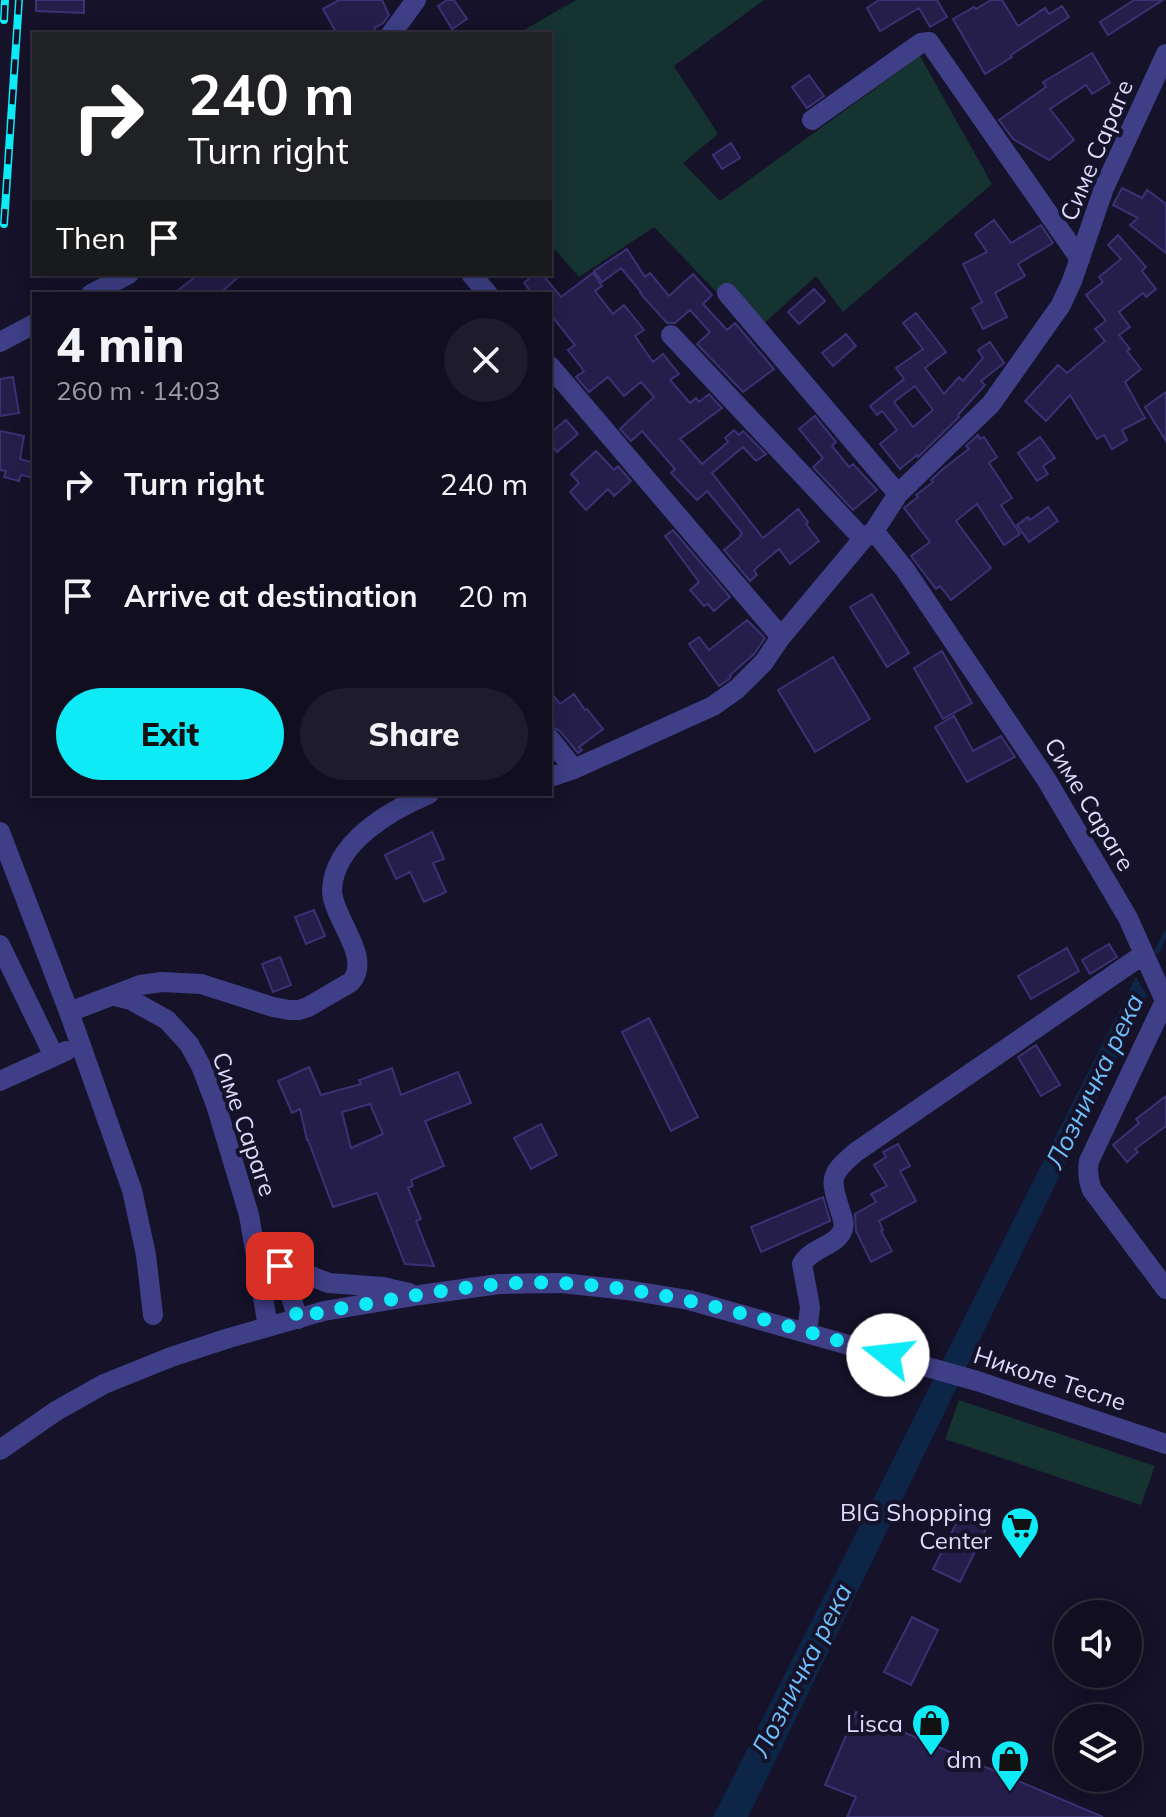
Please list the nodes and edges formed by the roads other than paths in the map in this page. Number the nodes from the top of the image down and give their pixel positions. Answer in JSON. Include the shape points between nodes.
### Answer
{"nodes":[{"id":1,"x":416,"y":0,"type":"edge"},
{"id":2,"x":392,"y":32,"type":"edge"},
{"id":3,"x":1166,"y":54,"type":"edge"},
{"id":4,"x":812,"y":120,"type":"dead end"},
{"id":5,"x":1080,"y":259,"type":"junction"},
{"id":6,"x":125,"y":276,"type":"edge"},
{"id":7,"x":473,"y":276,"type":"edge"},
{"id":8,"x":95,"y":292,"type":"edge"},
{"id":9,"x":486,"y":292,"type":"edge"},
{"id":10,"x":727,"y":293,"type":"dead end"},
{"id":11,"x":32,"y":325,"type":"edge"},
{"id":12,"x":671,"y":335,"type":"dead end"},
{"id":13,"x":0,"y":342,"type":"edge"},
{"id":14,"x":552,"y":368,"type":"edge"},
{"id":15,"x":898,"y":494,"type":"junction"},
{"id":16,"x":868,"y":535,"type":"junction"},
{"id":17,"x":781,"y":637,"type":"junction"},
{"id":18,"x":552,"y":742,"type":"edge"},
{"id":19,"x":574,"y":769,"type":"junction"},
{"id":20,"x":552,"y":776,"type":"edge"},
{"id":21,"x":425,"y":796,"type":"edge"},
{"id":22,"x":2,"y":840,"type":"edge"},
{"id":23,"x":0,"y":945,"type":"edge"},
{"id":24,"x":1144,"y":954,"type":"junction"},
{"id":25,"x":181,"y":983,"type":"junction"},
{"id":26,"x":115,"y":996,"type":"junction"},
{"id":27,"x":69,"y":1012,"type":"junction"},
{"id":28,"x":167,"y":1020,"type":"junction"},
{"id":29,"x":80,"y":1044,"type":"junction"},
{"id":30,"x":54,"y":1056,"type":"junction"},
{"id":31,"x":0,"y":1081,"type":"edge"},
{"id":32,"x":249,"y":1215,"type":"junction"},
{"id":33,"x":269,"y":1246,"type":"junction"},
{"id":34,"x":1166,"y":1289,"type":"edge"},
{"id":35,"x":420,"y":1295,"type":"junction"},
{"id":36,"x":153,"y":1315,"type":"dead end"},
{"id":37,"x":298,"y":1319,"type":"junction"},
{"id":38,"x":268,"y":1327,"type":"junction"},
{"id":39,"x":807,"y":1333,"type":"junction"},
{"id":40,"x":1166,"y":1444,"type":"edge"},
{"id":41,"x":0,"y":1450,"type":"edge"}],
"edges":[{"from":1,"to":2,"type":"street"},
{"from":3,"to":5,"type":"street","name":"Симе Сараге","via":[[1104,188]]},
{"from":4,"to":5,"type":"street","via":[[929,42]]},
{"from":5,"to":15,"type":"street","name":"Симе Сараге","via":[[1061,305],[991,404]]},
{"from":6,"to":8,"type":"street"},
{"from":7,"to":9,"type":"street"},
{"from":10,"to":15,"type":"street"},
{"from":11,"to":13,"type":"street"},
{"from":12,"to":16,"type":"street"},
{"from":14,"to":17,"type":"street"},
{"from":15,"to":16,"type":"street","name":"Симе Сараге"},
{"from":16,"to":17,"type":"street","name":"Симе Сараге"},
{"from":16,"to":24,"type":"street","name":"Симе Сараге","via":[[906,571],[1046,779]]},
{"from":17,"to":19,"type":"street","name":"Симе Сараге","via":[[750,677],[713,706]]},
{"from":18,"to":19,"type":"street"},
{"from":19,"to":20,"type":"street","name":"Симе Сараге"},
{"from":21,"to":25,"type":"street","via":[[374,823],[338,868],[334,901],[358,960],[351,982],[299,1010]]},
{"from":22,"to":27,"type":"street"},
{"from":23,"to":30,"type":"street"},
{"from":24,"to":34,"type":"street","name":"Симе Сараге","via":[[1165,1001],[1087,1170],[1092,1190]]},
{"from":24,"to":39,"type":"street","via":[[839,1166],[832,1184],[842,1232],[802,1264],[810,1307]]},
{"from":25,"to":26,"type":"street","via":[[140,985]]},
{"from":25,"to":28,"type":"street","via":[[170,994]]},
{"from":26,"to":27,"type":"street"},
{"from":26,"to":28,"type":"street","name":"Симе Сараге"},
{"from":27,"to":29,"type":"street"},
{"from":28,"to":32,"type":"street","name":"Симе Сараге","via":[[201,1066]]},
{"from":29,"to":30,"type":"street"},
{"from":29,"to":36,"type":"street","via":[[132,1190]]},
{"from":30,"to":31,"type":"street"},
{"from":32,"to":33,"type":"street"},
{"from":32,"to":38,"type":"street"},
{"from":33,"to":35,"type":"street","via":[[290,1266],[329,1283]]},
{"from":33,"to":37,"type":"street"},
{"from":35,"to":37,"type":"street","name":"Николе Тесле"},
{"from":35,"to":39,"type":"street","name":"Николе Тесле","via":[[499,1284],[561,1283],[689,1300]]},
{"from":37,"to":38,"type":"street","name":"Николе Тесле"},
{"from":38,"to":41,"type":"street","name":"Николе Тесле","via":[[104,1384]]},
{"from":39,"to":40,"type":"street","name":"Николе Тесле","via":[[977,1381]]}]}
